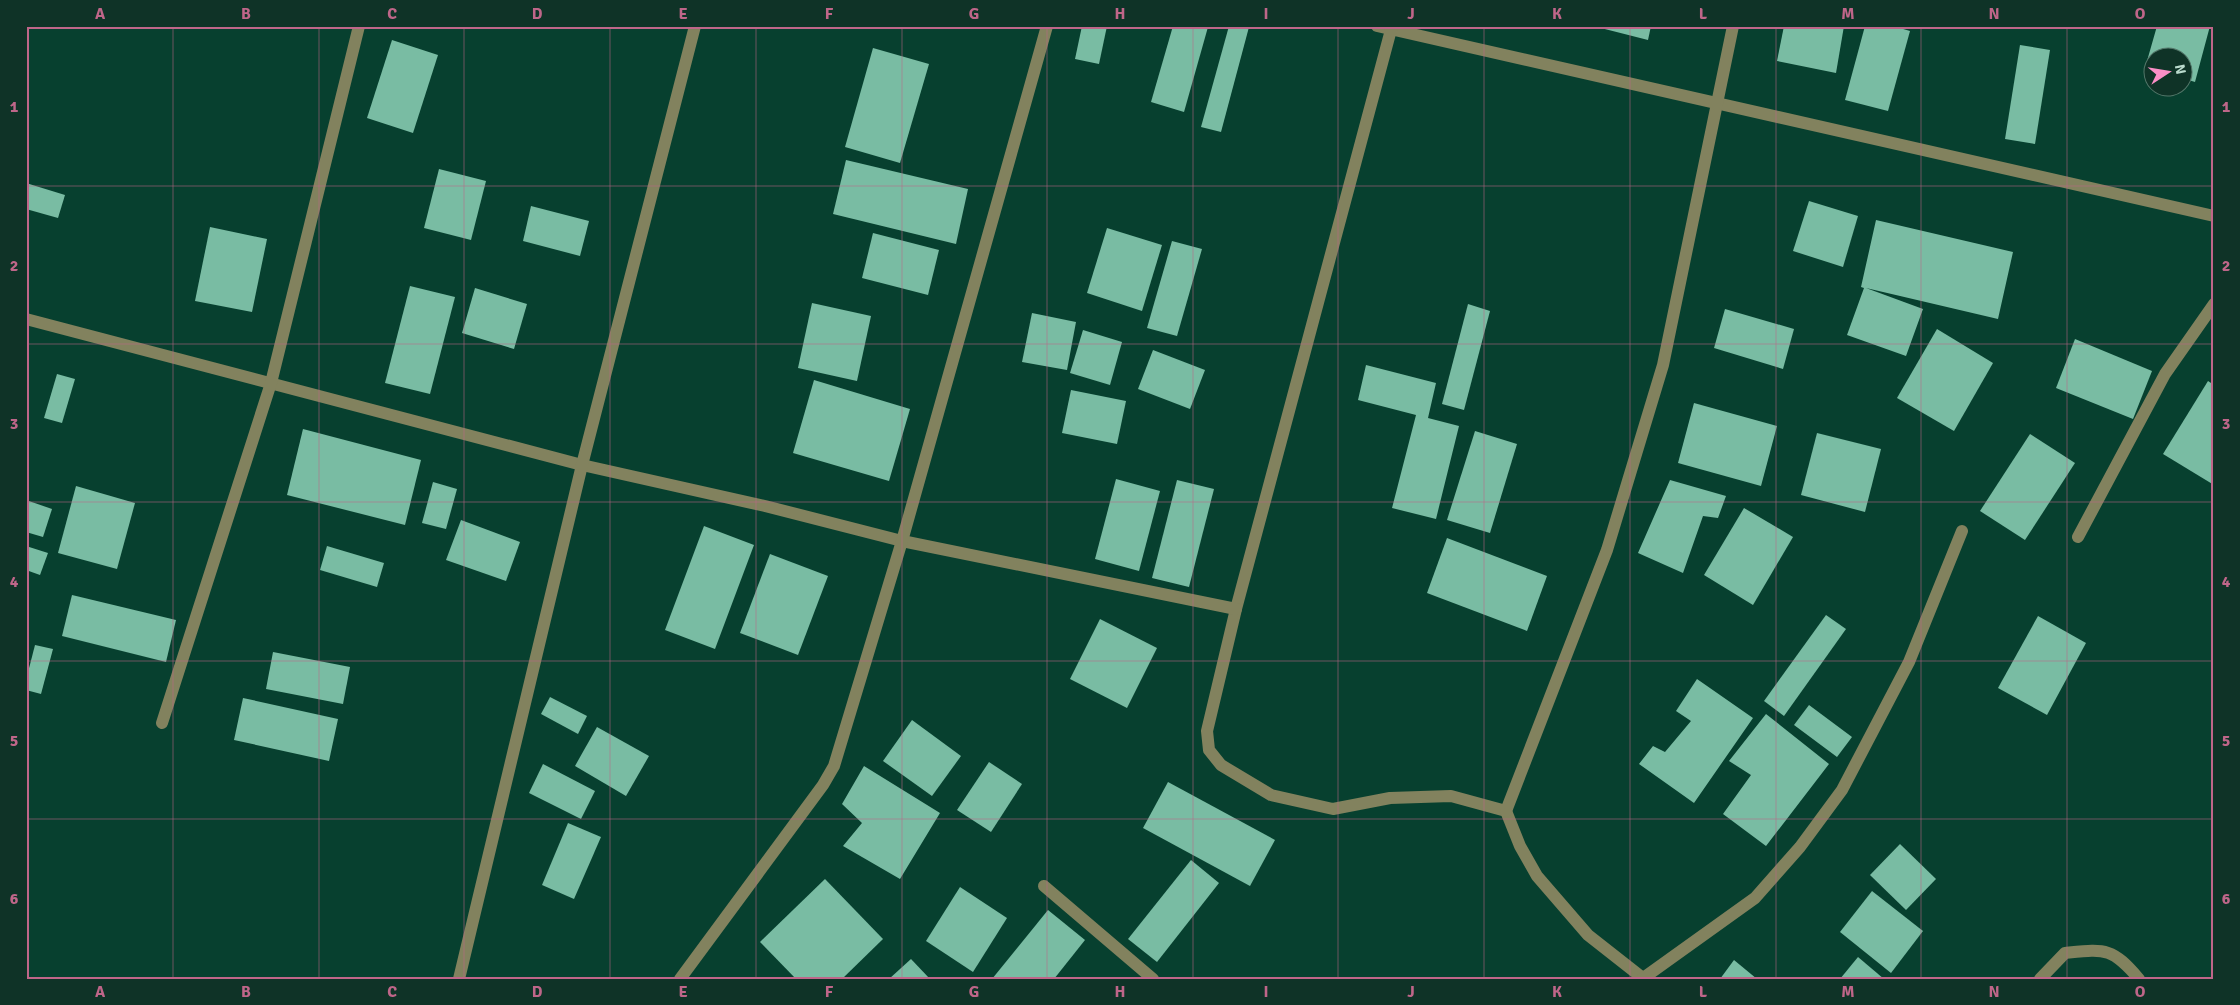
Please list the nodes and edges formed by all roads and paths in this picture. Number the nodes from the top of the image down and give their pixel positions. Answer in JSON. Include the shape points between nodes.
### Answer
{"nodes":[{"id":1,"x":359,"y":26,"type":"edge"},
{"id":2,"x":695,"y":26,"type":"edge"},
{"id":3,"x":1047,"y":26,"type":"edge"},
{"id":4,"x":1377,"y":26,"type":"edge"},
{"id":5,"x":1733,"y":26,"type":"edge"},
{"id":6,"x":1392,"y":28,"type":"edge"},
{"id":7,"x":1716,"y":104,"type":"junction"},
{"id":8,"x":2214,"y":216,"type":"edge"},
{"id":9,"x":2214,"y":304,"type":"edge"},
{"id":10,"x":26,"y":318,"type":"edge"},
{"id":11,"x":271,"y":383,"type":"junction"},
{"id":12,"x":582,"y":465,"type":"junction"},
{"id":13,"x":1962,"y":531,"type":"dead end"},
{"id":14,"x":2078,"y":536,"type":"dead end"},
{"id":15,"x":902,"y":541,"type":"junction"},
{"id":16,"x":1236,"y":609,"type":"junction"},
{"id":17,"x":162,"y":723,"type":"dead end"},
{"id":18,"x":1506,"y":811,"type":"junction"},
{"id":19,"x":1044,"y":886,"type":"dead end"},
{"id":20,"x":1148,"y":977,"type":"edge"},
{"id":21,"x":459,"y":979,"type":"edge"},
{"id":22,"x":680,"y":979,"type":"edge"},
{"id":23,"x":1643,"y":979,"type":"edge"},
{"id":24,"x":2040,"y":979,"type":"edge"},
{"id":25,"x":2139,"y":979,"type":"edge"}],
"edges":[{"from":1,"to":11,"type":"street"},
{"from":2,"to":12,"type":"street"},
{"from":3,"to":15,"type":"street"},
{"from":4,"to":6,"type":"street"},
{"from":5,"to":7,"type":"street"},
{"from":6,"to":7,"type":"street"},
{"from":6,"to":16,"type":"street"},
{"from":7,"to":8,"type":"street"},
{"from":7,"to":18,"type":"street","via":[[1663,365],[1607,550]]},
{"from":9,"to":14,"type":"street","via":[[2166,374]]},
{"from":10,"to":11,"type":"street"},
{"from":11,"to":12,"type":"street"},
{"from":11,"to":17,"type":"street"},
{"from":12,"to":15,"type":"street"},
{"from":12,"to":21,"type":"street"},
{"from":13,"to":23,"type":"street","via":[[1909,662],[1842,790],[1800,848],[1755,898]]},
{"from":15,"to":16,"type":"street"},
{"from":15,"to":22,"type":"street","via":[[834,766]]},
{"from":16,"to":18,"type":"street","via":[[1207,731],[1209,750],[1221,765],[1271,795],[1333,809],[1390,798],[1451,796]]},
{"from":18,"to":23,"type":"street","via":[[1537,876],[1588,935]]},
{"from":19,"to":20,"type":"street"},
{"from":24,"to":25,"type":"street","via":[[2065,953],[2100,950],[2124,961]]}]}
